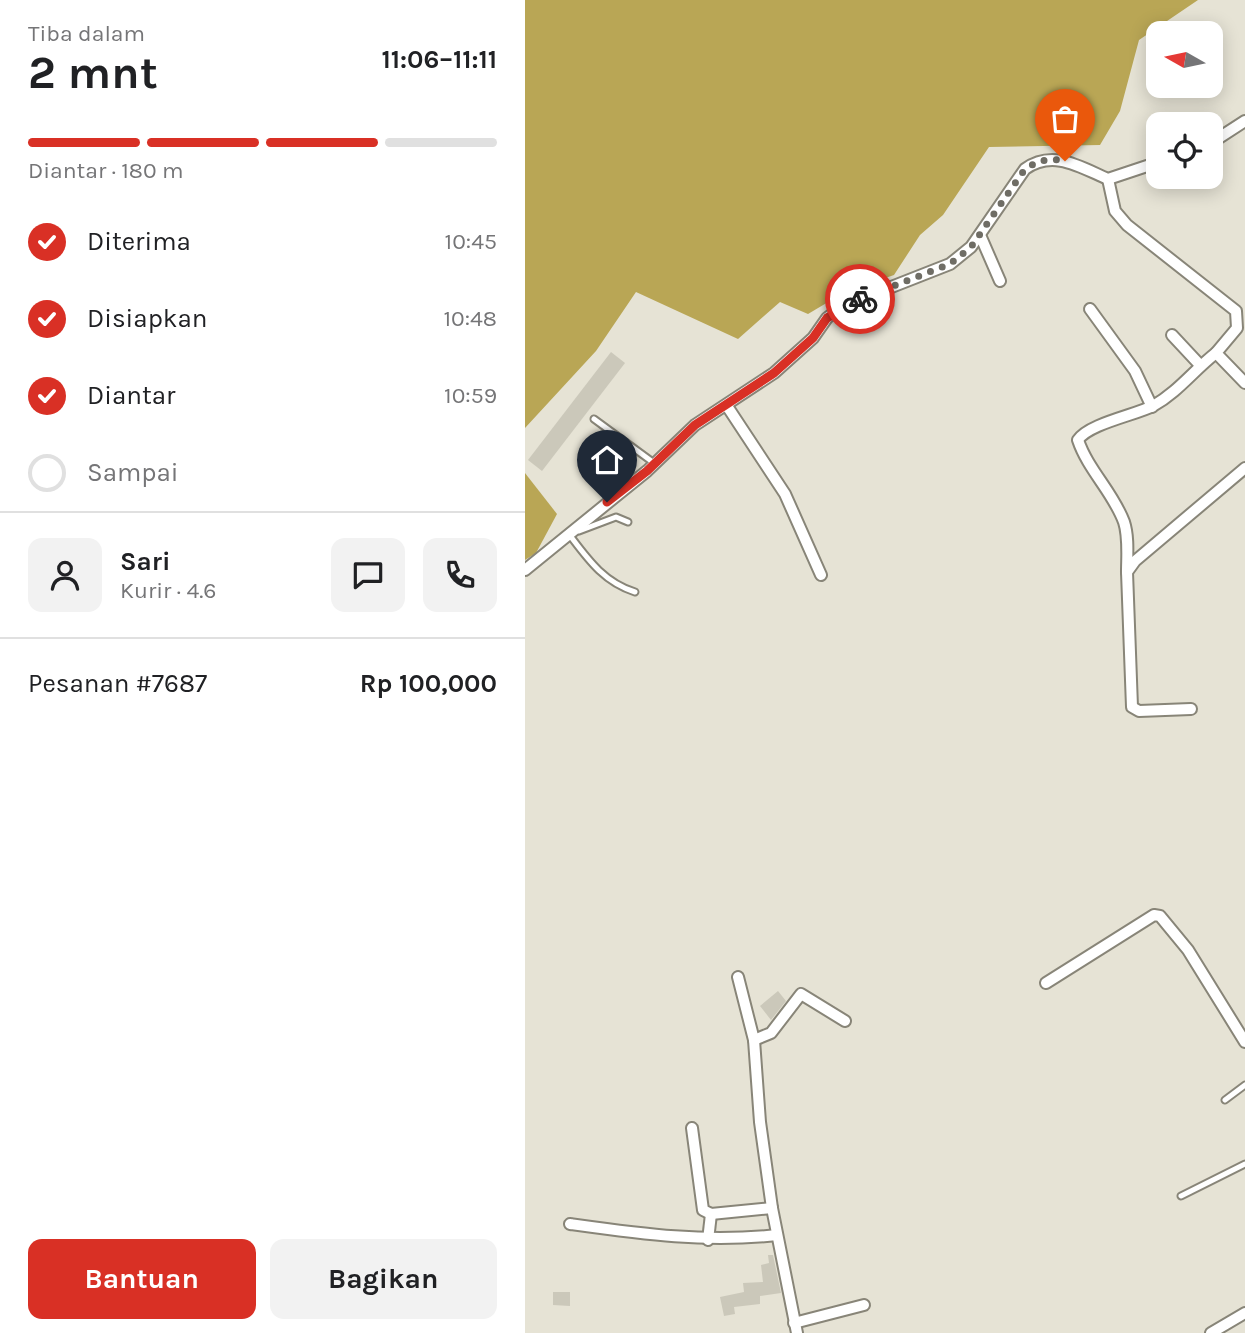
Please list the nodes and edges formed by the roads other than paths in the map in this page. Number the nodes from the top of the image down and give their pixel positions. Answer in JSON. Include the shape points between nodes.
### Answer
{"nodes":[{"id":1,"x":1245,"y":121,"type":"edge"},
{"id":2,"x":1223,"y":135,"type":"edge"},
{"id":3,"x":1146,"y":166,"type":"edge"},
{"id":4,"x":1108,"y":179,"type":"junction"},
{"id":5,"x":979,"y":235,"type":"junction"},
{"id":6,"x":1000,"y":281,"type":"dead end"},
{"id":7,"x":1090,"y":309,"type":"dead end"},
{"id":8,"x":1172,"y":335,"type":"dead end"},
{"id":9,"x":1216,"y":353,"type":"junction"},
{"id":10,"x":1200,"y":365,"type":"junction"},
{"id":11,"x":1245,"y":383,"type":"edge"},
{"id":12,"x":727,"y":406,"type":"junction"},
{"id":13,"x":1151,"y":407,"type":"junction"},
{"id":14,"x":594,"y":419,"type":"dead end"},
{"id":15,"x":655,"y":463,"type":"junction"},
{"id":16,"x":1245,"y":468,"type":"edge"},
{"id":17,"x":628,"y":522,"type":"dead end"},
{"id":18,"x":569,"y":534,"type":"junction"},
{"id":19,"x":525,"y":570,"type":"edge"},
{"id":20,"x":1127,"y":572,"type":"junction"},
{"id":21,"x":821,"y":575,"type":"dead end"},
{"id":22,"x":635,"y":592,"type":"dead end"},
{"id":23,"x":1191,"y":709,"type":"dead end"},
{"id":24,"x":738,"y":977,"type":"dead end"},
{"id":25,"x":1046,"y":982,"type":"dead end"},
{"id":26,"x":845,"y":1021,"type":"dead end"},
{"id":27,"x":754,"y":1040,"type":"junction"},
{"id":28,"x":1245,"y":1042,"type":"edge"},
{"id":29,"x":1245,"y":1085,"type":"edge"},
{"id":30,"x":1225,"y":1100,"type":"dead end"},
{"id":31,"x":692,"y":1128,"type":"dead end"},
{"id":32,"x":1245,"y":1164,"type":"edge"},
{"id":33,"x":1181,"y":1196,"type":"dead end"},
{"id":34,"x":772,"y":1208,"type":"junction"},
{"id":35,"x":711,"y":1214,"type":"junction"},
{"id":36,"x":570,"y":1224,"type":"dead end"},
{"id":37,"x":778,"y":1235,"type":"junction"},
{"id":38,"x":708,"y":1240,"type":"junction"},
{"id":39,"x":864,"y":1305,"type":"dead end"},
{"id":40,"x":1245,"y":1313,"type":"edge"},
{"id":41,"x":796,"y":1328,"type":"edge"},
{"id":42,"x":1211,"y":1333,"type":"edge"}],
"edges":[{"from":1,"to":2,"type":"street"},
{"from":3,"to":4,"type":"street"},
{"from":4,"to":5,"type":"street","via":[[1065,161],[1036,161],[1025,169]]},
{"from":4,"to":9,"type":"street","via":[[1115,211],[1126,225],[1236,311],[1237,328]]},
{"from":5,"to":6,"type":"street"},
{"from":5,"to":12,"type":"street","via":[[950,264],[842,306],[774,373]]},
{"from":7,"to":13,"type":"street","via":[[1135,371]]},
{"from":8,"to":10,"type":"street"},
{"from":9,"to":10,"type":"street"},
{"from":9,"to":11,"type":"street"},
{"from":10,"to":13,"type":"street","via":[[1177,391]]},
{"from":12,"to":15,"type":"street","via":[[695,425]]},
{"from":12,"to":21,"type":"street","via":[[785,494]]},
{"from":13,"to":20,"type":"street","via":[[1088,431],[1078,440],[1126,525]]},
{"from":14,"to":15,"type":"lane"},
{"from":15,"to":18,"type":"street"},
{"from":16,"to":20,"type":"street"},
{"from":17,"to":18,"type":"lane","via":[[616,517]]},
{"from":18,"to":19,"type":"street"},
{"from":18,"to":22,"type":"lane","via":[[610,581]]},
{"from":20,"to":23,"type":"street","via":[[1132,706],[1139,711]]},
{"from":24,"to":27,"type":"street"},
{"from":25,"to":28,"type":"street","via":[[1160,915],[1188,950]]},
{"from":26,"to":27,"type":"street","via":[[801,994],[771,1033]]},
{"from":27,"to":34,"type":"street"},
{"from":29,"to":30,"type":"lane"},
{"from":31,"to":35,"type":"street","via":[[703,1210]]},
{"from":32,"to":33,"type":"lane"},
{"from":34,"to":35,"type":"street"},
{"from":34,"to":37,"type":"street"},
{"from":35,"to":38,"type":"street"},
{"from":36,"to":38,"type":"street"},
{"from":37,"to":38,"type":"street"},
{"from":37,"to":41,"type":"street"},
{"from":39,"to":41,"type":"street"},
{"from":40,"to":42,"type":"street"}]}
